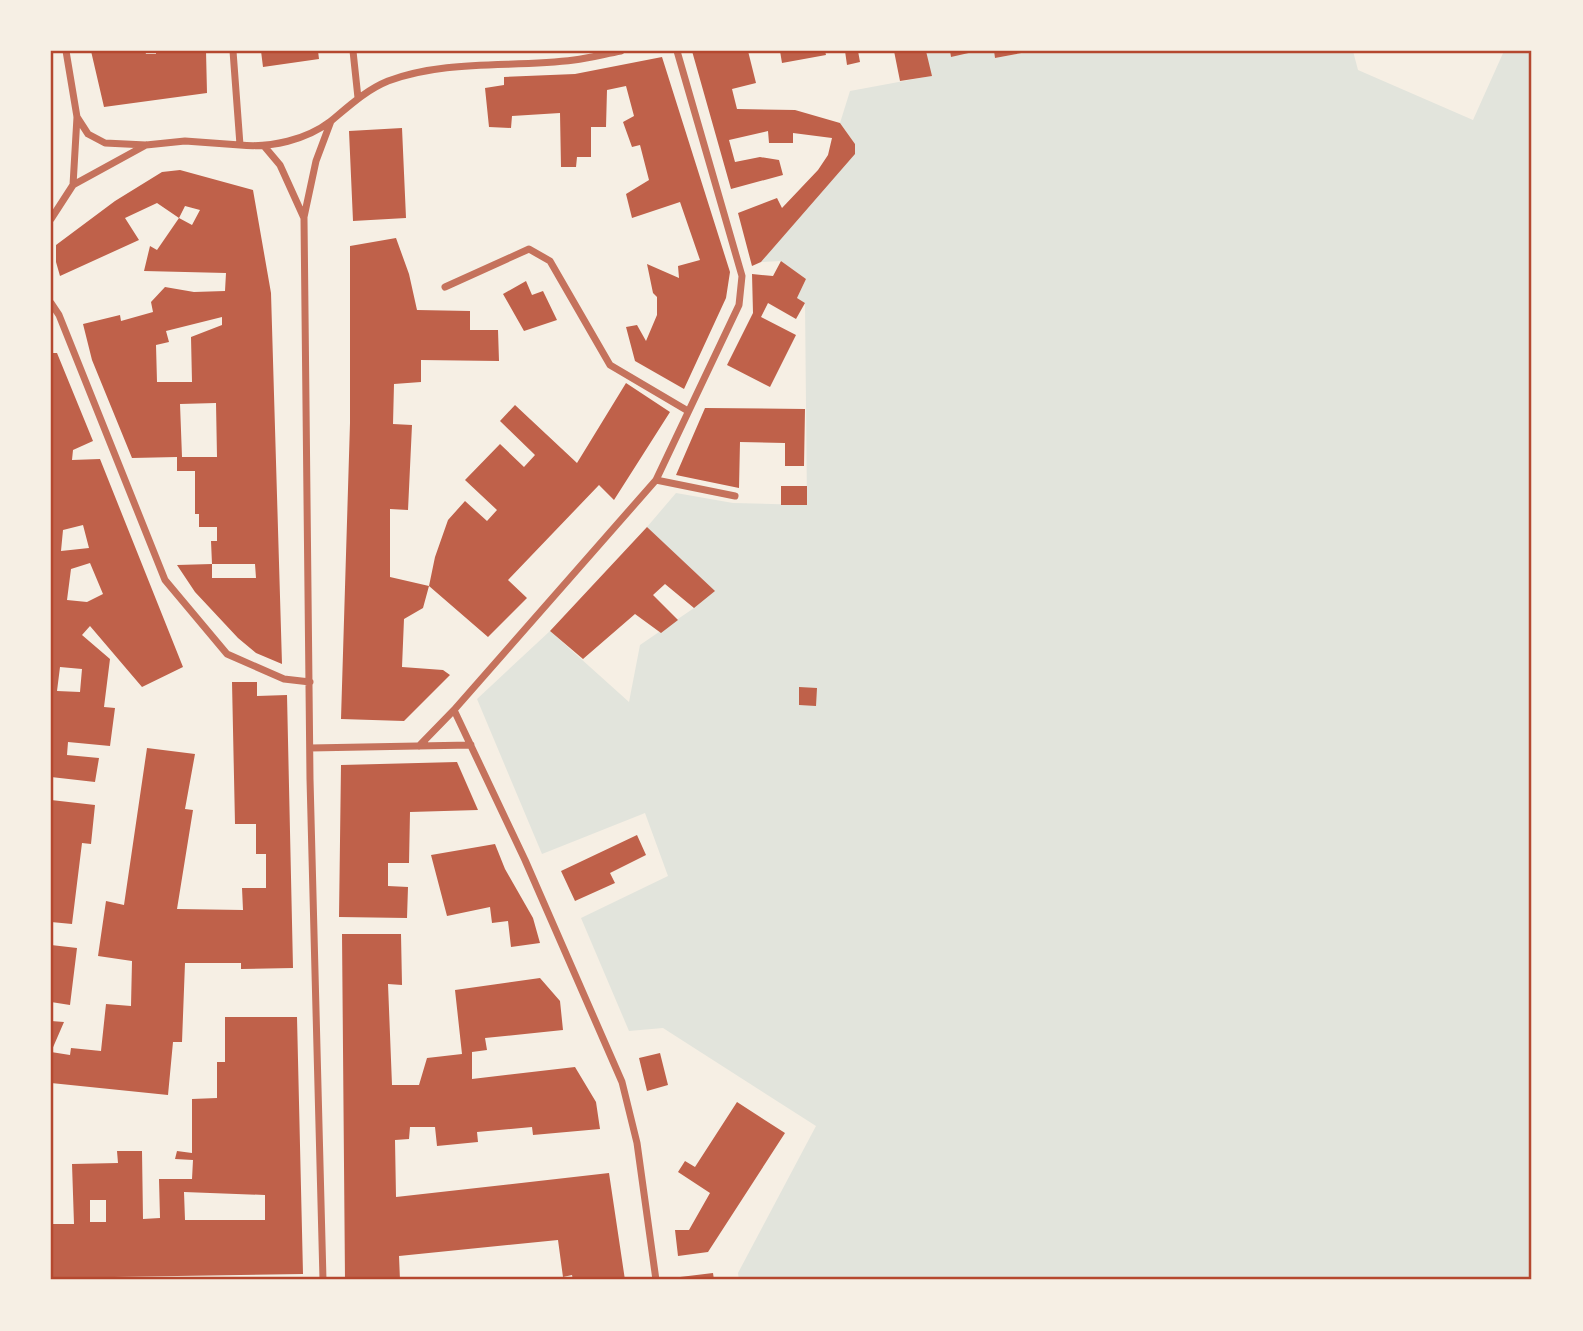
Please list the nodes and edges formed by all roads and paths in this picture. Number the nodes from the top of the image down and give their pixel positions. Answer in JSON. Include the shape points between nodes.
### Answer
{"nodes":[{"id":1,"x":66,"y":51,"type":"edge"},
{"id":2,"x":233,"y":51,"type":"edge"},
{"id":3,"x":353,"y":51,"type":"edge"},
{"id":4,"x":621,"y":51,"type":"edge"},
{"id":5,"x":677,"y":51,"type":"edge"},
{"id":6,"x":358,"y":97,"type":"junction"},
{"id":7,"x":77,"y":117,"type":"junction"},
{"id":8,"x":332,"y":120,"type":"junction"},
{"id":9,"x":146,"y":145,"type":"junction"},
{"id":10,"x":240,"y":145,"type":"junction"},
{"id":11,"x":264,"y":146,"type":"junction"},
{"id":12,"x":73,"y":185,"type":"junction"},
{"id":13,"x":304,"y":218,"type":"junction"},
{"id":14,"x":51,"y":219,"type":"edge"},
{"id":15,"x":444,"y":287,"type":"dead end"},
{"id":16,"x":51,"y":303,"type":"edge"},
{"id":17,"x":688,"y":411,"type":"junction"},
{"id":18,"x":656,"y":480,"type":"junction"},
{"id":19,"x":734,"y":496,"type":"dead end"},
{"id":20,"x":310,"y":682,"type":"junction"},
{"id":21,"x":454,"y":710,"type":"junction"},
{"id":22,"x":471,"y":745,"type":"junction"},
{"id":23,"x":418,"y":746,"type":"junction"},
{"id":24,"x":310,"y":748,"type":"junction"},
{"id":25,"x":323,"y":1280,"type":"edge"},
{"id":26,"x":656,"y":1280,"type":"edge"}],
"edges":[{"from":1,"to":7,"type":"street"},
{"from":2,"to":10,"type":"street"},
{"from":3,"to":6,"type":"street"},
{"from":4,"to":6,"type":"street","via":[[574,60],[415,73]]},
{"from":5,"to":17,"type":"street","via":[[742,276],[739,305]]},
{"from":6,"to":8,"type":"street"},
{"from":7,"to":9,"type":"street","via":[[88,134],[105,143]]},
{"from":7,"to":12,"type":"street"},
{"from":8,"to":11,"type":"street","via":[[307,135]]},
{"from":8,"to":13,"type":"street","via":[[316,161]]},
{"from":9,"to":10,"type":"street","via":[[185,141]]},
{"from":9,"to":12,"type":"street"},
{"from":10,"to":11,"type":"street"},
{"from":11,"to":13,"type":"street","via":[[280,165]]},
{"from":12,"to":14,"type":"street"},
{"from":13,"to":20,"type":"street"},
{"from":15,"to":17,"type":"street","via":[[529,249],[550,261],[610,365]]},
{"from":16,"to":20,"type":"street","via":[[164,580],[227,654],[284,679]]},
{"from":17,"to":18,"type":"street"},
{"from":18,"to":19,"type":"street"},
{"from":18,"to":21,"type":"street"},
{"from":20,"to":24,"type":"street"},
{"from":21,"to":22,"type":"street"},
{"from":21,"to":23,"type":"street"},
{"from":22,"to":23,"type":"street"},
{"from":22,"to":26,"type":"street","via":[[622,1082],[637,1143]]},
{"from":23,"to":24,"type":"street"},
{"from":24,"to":25,"type":"street"}]}
